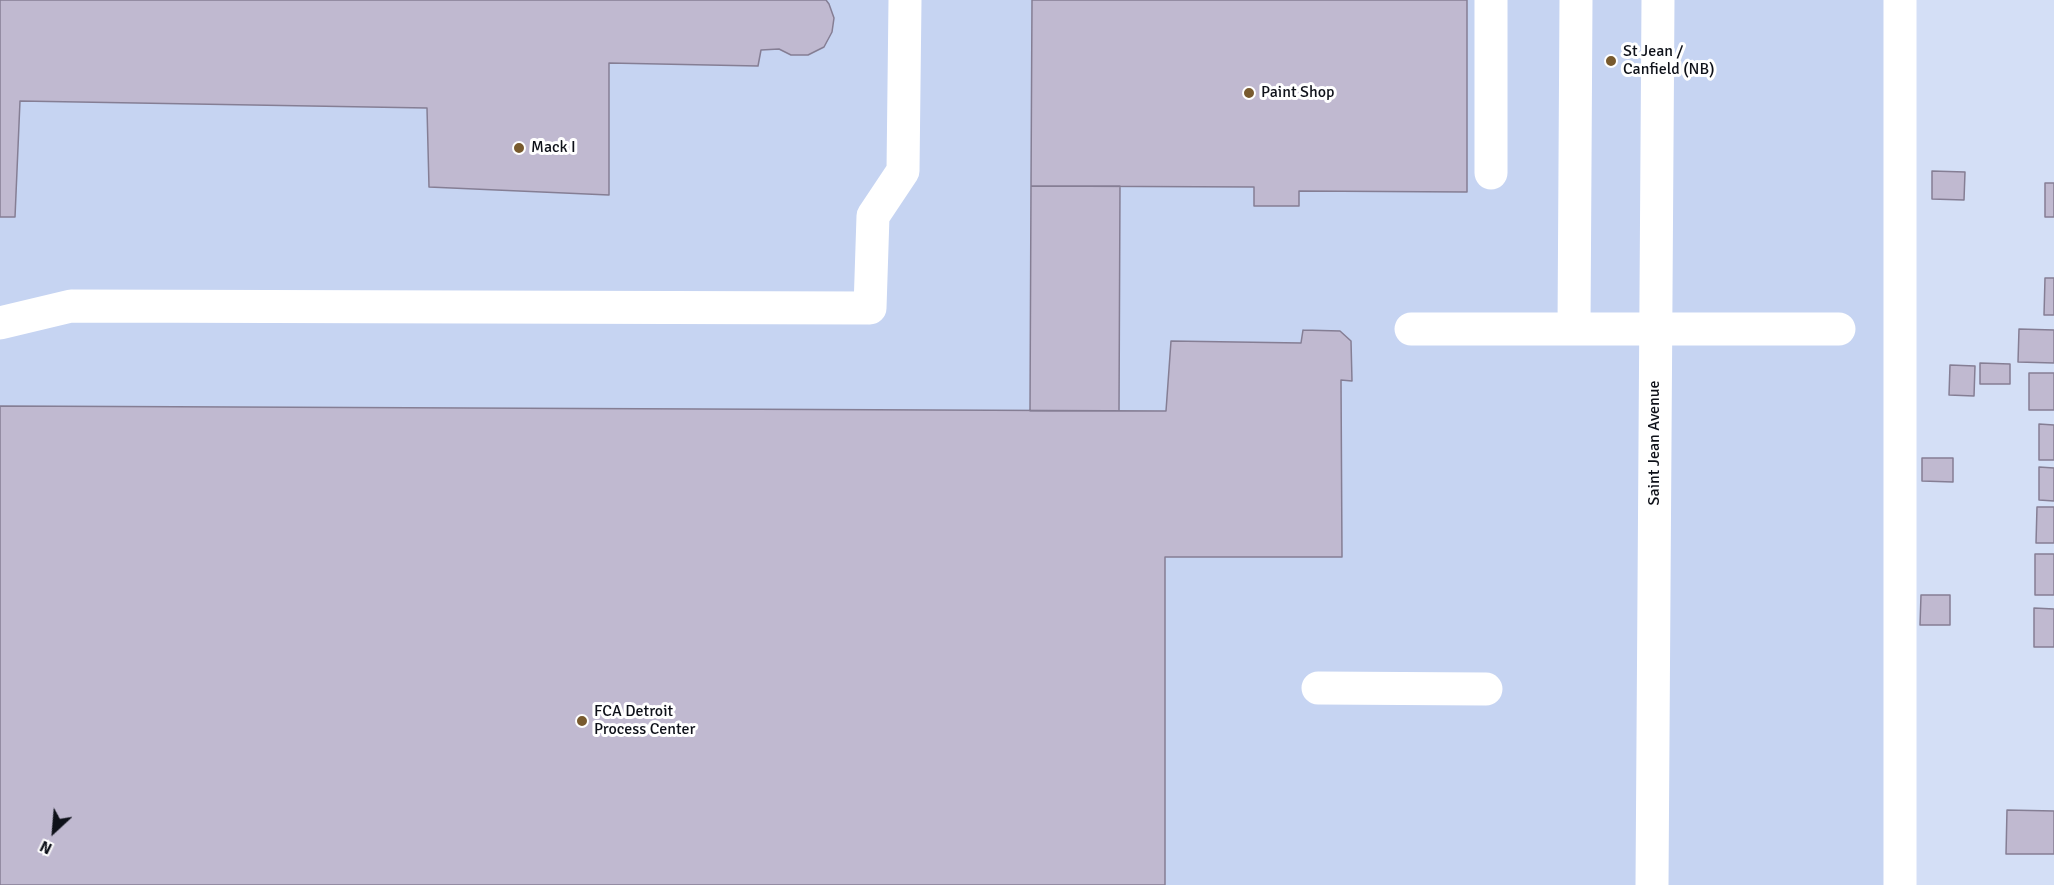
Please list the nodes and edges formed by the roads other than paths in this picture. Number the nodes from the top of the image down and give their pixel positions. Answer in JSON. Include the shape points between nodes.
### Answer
{"nodes":[{"id":1,"x":905,"y":0,"type":"edge"},
{"id":2,"x":1491,"y":0,"type":"edge"},
{"id":3,"x":1576,"y":0,"type":"edge"},
{"id":4,"x":1658,"y":0,"type":"edge"},
{"id":5,"x":1900,"y":0,"type":"edge"},
{"id":6,"x":1491,"y":173,"type":"dead end"},
{"id":7,"x":0,"y":323,"type":"edge"},
{"id":8,"x":1411,"y":329,"type":"dead end"},
{"id":9,"x":1574,"y":329,"type":"junction"},
{"id":10,"x":1656,"y":329,"type":"junction"},
{"id":11,"x":1839,"y":329,"type":"dead end"},
{"id":12,"x":1318,"y":687,"type":"dead end"},
{"id":13,"x":1486,"y":689,"type":"dead end"},
{"id":14,"x":1652,"y":885,"type":"edge"},
{"id":15,"x":1900,"y":885,"type":"edge"}],
"edges":[{"from":1,"to":7,"type":"lane","via":[[903,171],[873,216],[870,308],[71,306]]},
{"from":2,"to":6,"type":"lane"},
{"from":3,"to":9,"type":"lane"},
{"from":4,"to":10,"type":"lane","name":"Saint Jean Avenue"},
{"from":5,"to":15,"type":"lane"},
{"from":8,"to":9,"type":"lane"},
{"from":9,"to":10,"type":"lane"},
{"from":10,"to":11,"type":"lane"},
{"from":10,"to":14,"type":"lane","name":"Saint Jean Avenue"},
{"from":12,"to":13,"type":"lane"}]}
